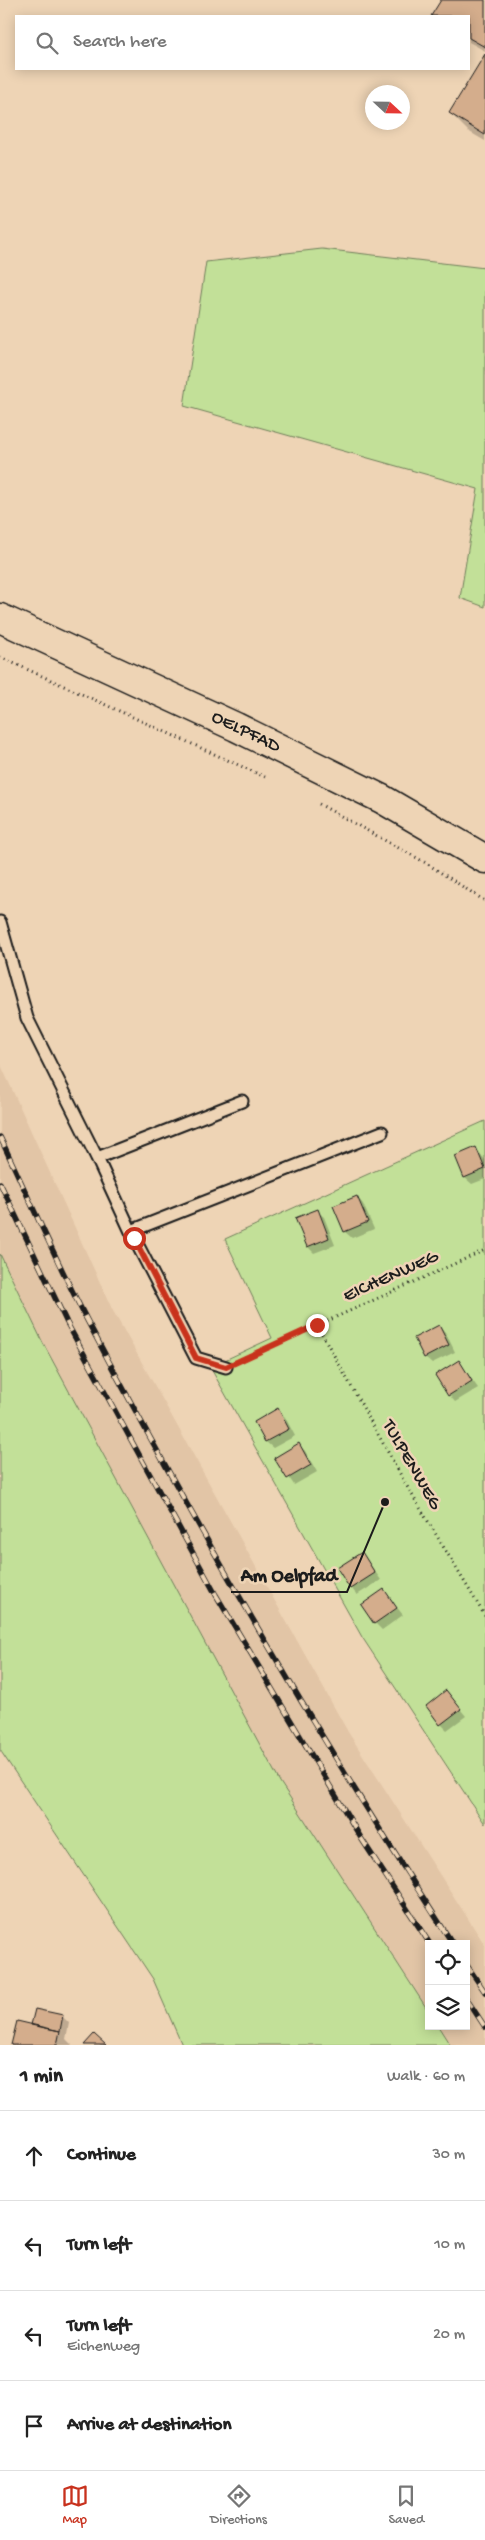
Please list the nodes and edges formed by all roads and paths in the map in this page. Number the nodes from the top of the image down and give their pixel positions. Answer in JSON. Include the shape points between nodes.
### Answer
{"nodes":[{"id":1,"x":0,"y":618,"type":"edge"},
{"id":2,"x":0,"y":657,"type":"edge"},
{"id":3,"x":266,"y":777,"type":"dead end"},
{"id":4,"x":318,"y":803,"type":"dead end"},
{"id":5,"x":485,"y":859,"type":"edge"},
{"id":6,"x":485,"y":900,"type":"edge"},
{"id":7,"x":0,"y":922,"type":"edge"},
{"id":8,"x":242,"y":1101,"type":"dead end"},
{"id":9,"x":382,"y":1132,"type":"dead end"},
{"id":10,"x":97,"y":1158,"type":"junction"},
{"id":11,"x":131,"y":1231,"type":"junction"},
{"id":12,"x":485,"y":1250,"type":"edge"},
{"id":13,"x":317,"y":1325,"type":"junction"},
{"id":14,"x":226,"y":1367,"type":"joint"},
{"id":15,"x":485,"y":1616,"type":"edge"}],
"edges":[{"from":1,"to":5,"type":"street","name":"OELPFAD","via":[[236,727],[382,799]]},
{"from":2,"to":3,"type":"path"},
{"from":4,"to":6,"type":"path"},
{"from":7,"to":10,"type":"lane","via":[[27,1018]]},
{"from":8,"to":10,"type":"lane"},
{"from":9,"to":11,"type":"lane"},
{"from":10,"to":11,"type":"lane"},
{"from":11,"to":14,"type":"lane","via":[[196,1358]]},
{"from":12,"to":13,"type":"path","name":"EICHENWEG"},
{"from":13,"to":14,"type":"path","name":"EICHENWEG"},
{"from":13,"to":15,"type":"path","name":"TULPENWEG","via":[[408,1488]]}]}
